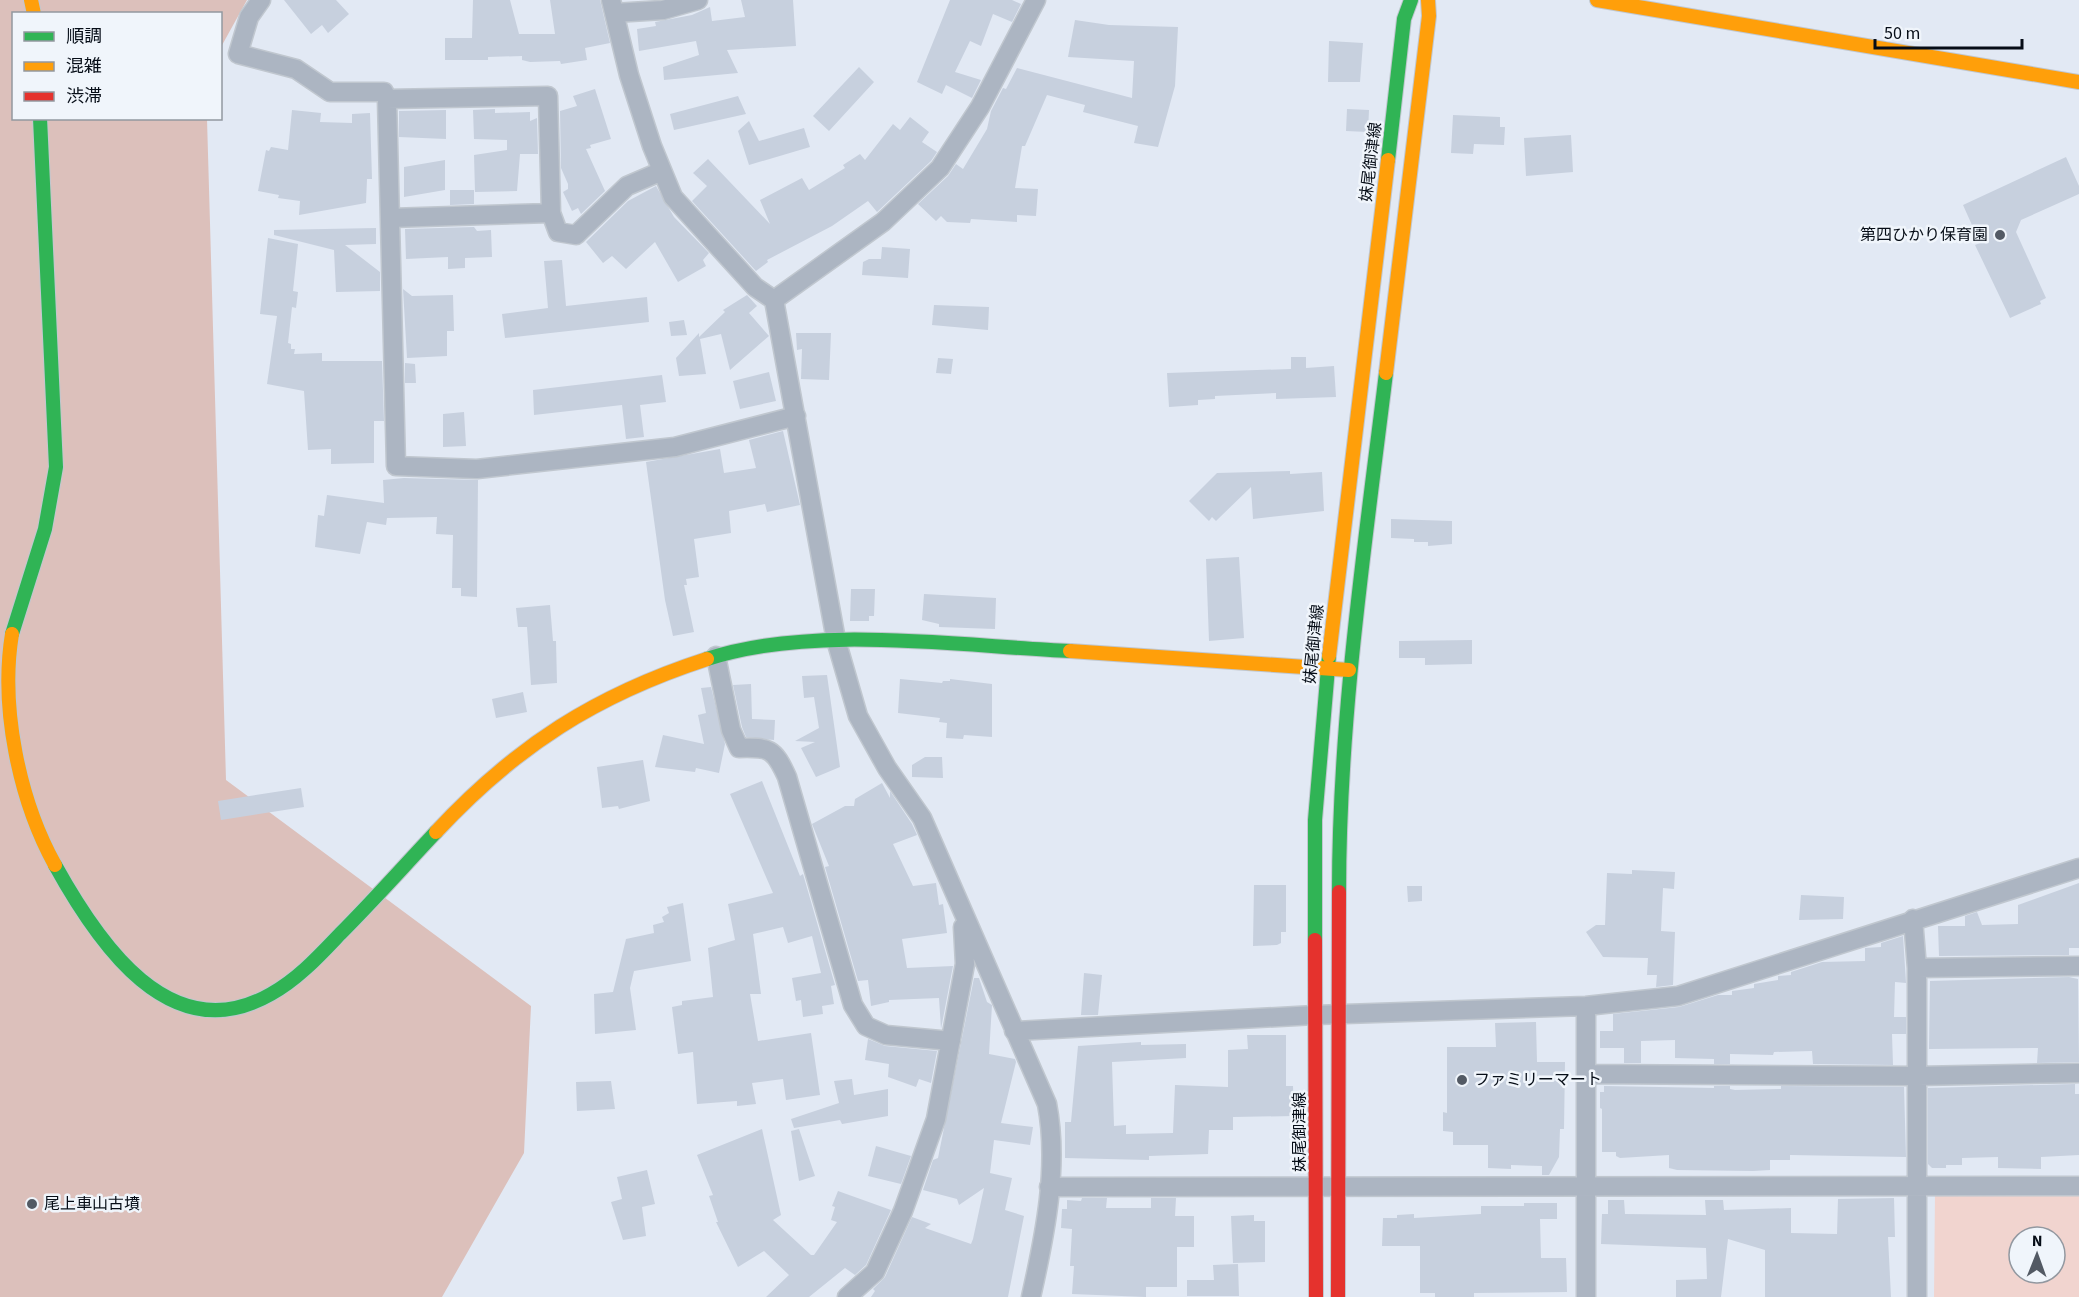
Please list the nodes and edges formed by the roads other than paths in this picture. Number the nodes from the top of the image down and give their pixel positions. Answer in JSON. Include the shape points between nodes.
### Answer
{"nodes":[{"id":1,"x":261,"y":0,"type":"edge"},
{"id":2,"x":696,"y":0,"type":"edge"},
{"id":3,"x":1036,"y":0,"type":"edge"},
{"id":4,"x":1411,"y":0,"type":"edge"},
{"id":5,"x":1428,"y":0,"type":"edge"},
{"id":6,"x":1597,"y":0,"type":"edge"},
{"id":7,"x":613,"y":6,"type":"edge"},
{"id":8,"x":2079,"y":82,"type":"edge"},
{"id":9,"x":387,"y":99,"type":"junction"},
{"id":10,"x":40,"y":120,"type":"edge"},
{"id":11,"x":662,"y":171,"type":"junction"},
{"id":12,"x":551,"y":213,"type":"junction"},
{"id":13,"x":390,"y":218,"type":"junction"},
{"id":14,"x":774,"y":300,"type":"junction"},
{"id":15,"x":796,"y":416,"type":"junction"},
{"id":16,"x":837,"y":640,"type":"junction"},
{"id":17,"x":716,"y":656,"type":"junction"},
{"id":18,"x":1327,"y":668,"type":"junction"},
{"id":19,"x":1350,"y":670,"type":"junction"},
{"id":20,"x":2079,"y":868,"type":"edge"},
{"id":21,"x":963,"y":916,"type":"junction"},
{"id":22,"x":1913,"y":919,"type":"junction"},
{"id":23,"x":2079,"y":966,"type":"edge"},
{"id":24,"x":1917,"y":968,"type":"junction"},
{"id":25,"x":1586,"y":1006,"type":"junction"},
{"id":26,"x":1315,"y":1016,"type":"junction"},
{"id":27,"x":1337,"y":1016,"type":"junction"},
{"id":28,"x":1014,"y":1031,"type":"junction"},
{"id":29,"x":951,"y":1041,"type":"junction"},
{"id":30,"x":2079,"y":1073,"type":"edge"},
{"id":31,"x":1586,"y":1074,"type":"junction"},
{"id":32,"x":1917,"y":1076,"type":"junction"},
{"id":33,"x":1317,"y":1186,"type":"junction"},
{"id":34,"x":1336,"y":1186,"type":"junction"},
{"id":35,"x":2079,"y":1186,"type":"edge"},
{"id":36,"x":1049,"y":1187,"type":"junction"},
{"id":37,"x":1586,"y":1187,"type":"junction"},
{"id":38,"x":1917,"y":1187,"type":"junction"},
{"id":39,"x":847,"y":1297,"type":"edge"},
{"id":40,"x":1031,"y":1297,"type":"edge"},
{"id":41,"x":1316,"y":1297,"type":"edge"},
{"id":42,"x":1338,"y":1297,"type":"edge"},
{"id":43,"x":1586,"y":1297,"type":"edge"},
{"id":44,"x":1917,"y":1297,"type":"edge"}],
"edges":[{"from":1,"to":9,"type":"street","via":[[249,17],[238,54],[296,69],[330,92],[384,92]]},
{"from":2,"to":7,"type":"street","via":[[663,10]]},
{"from":3,"to":14,"type":"street","via":[[980,107],[940,168],[883,222]]},
{"from":4,"to":18,"type":"street","name":"妹尾御津線","via":[[1404,19]]},
{"from":5,"to":19,"type":"street"},
{"from":6,"to":8,"type":"street"},
{"from":7,"to":11,"type":"street","via":[[628,75]]},
{"from":9,"to":12,"type":"street","via":[[548,96]]},
{"from":9,"to":13,"type":"street"},
{"from":10,"to":17,"type":"street","via":[[56,467],[50,513],[11,635],[6,690],[9,730],[44,844],[112,954],[145,987],[176,1002],[205,1009],[240,1008],[274,994],[304,970],[457,811],[541,737],[594,705]]},
{"from":11,"to":12,"type":"street","via":[[627,186],[576,235],[558,232]]},
{"from":11,"to":14,"type":"street","via":[[673,197],[755,287]]},
{"from":12,"to":13,"type":"street"},
{"from":13,"to":15,"type":"street","via":[[396,466],[477,469],[675,447]]},
{"from":14,"to":15,"type":"street"},
{"from":15,"to":16,"type":"street"},
{"from":16,"to":17,"type":"street","via":[[778,644]]},
{"from":16,"to":18,"type":"street","via":[[1104,652]]},
{"from":16,"to":21,"type":"street","via":[[858,716],[887,768],[922,818]]},
{"from":17,"to":29,"type":"street","via":[[731,730],[739,748],[765,748],[778,757],[787,777],[853,1005],[866,1026],[886,1035]]},
{"from":18,"to":19,"type":"street"},
{"from":18,"to":26,"type":"street","name":"妹尾御津線","via":[[1315,820]]},
{"from":19,"to":27,"type":"street","via":[[1339,824]]},
{"from":20,"to":22,"type":"street"},
{"from":21,"to":28,"type":"street"},
{"from":21,"to":29,"type":"street","via":[[965,964]]},
{"from":22,"to":24,"type":"street"},
{"from":22,"to":25,"type":"street","via":[[1678,996]]},
{"from":23,"to":24,"type":"street"},
{"from":24,"to":32,"type":"street"},
{"from":25,"to":27,"type":"street"},
{"from":25,"to":31,"type":"street"},
{"from":26,"to":27,"type":"street"},
{"from":26,"to":28,"type":"street"},
{"from":26,"to":33,"type":"street","name":"妹尾御津線"},
{"from":27,"to":34,"type":"street"},
{"from":28,"to":36,"type":"street","via":[[1047,1104],[1053,1133]]},
{"from":29,"to":39,"type":"street","via":[[936,1119],[903,1211],[875,1272]]},
{"from":30,"to":32,"type":"street"},
{"from":31,"to":32,"type":"street"},
{"from":31,"to":37,"type":"street"},
{"from":32,"to":38,"type":"street"},
{"from":33,"to":34,"type":"street"},
{"from":33,"to":36,"type":"street"},
{"from":33,"to":41,"type":"street","name":"妹尾御津線"},
{"from":34,"to":37,"type":"street"},
{"from":34,"to":42,"type":"street"},
{"from":35,"to":38,"type":"street"},
{"from":36,"to":40,"type":"street"},
{"from":37,"to":38,"type":"street"},
{"from":37,"to":43,"type":"street"},
{"from":38,"to":44,"type":"street"}]}
